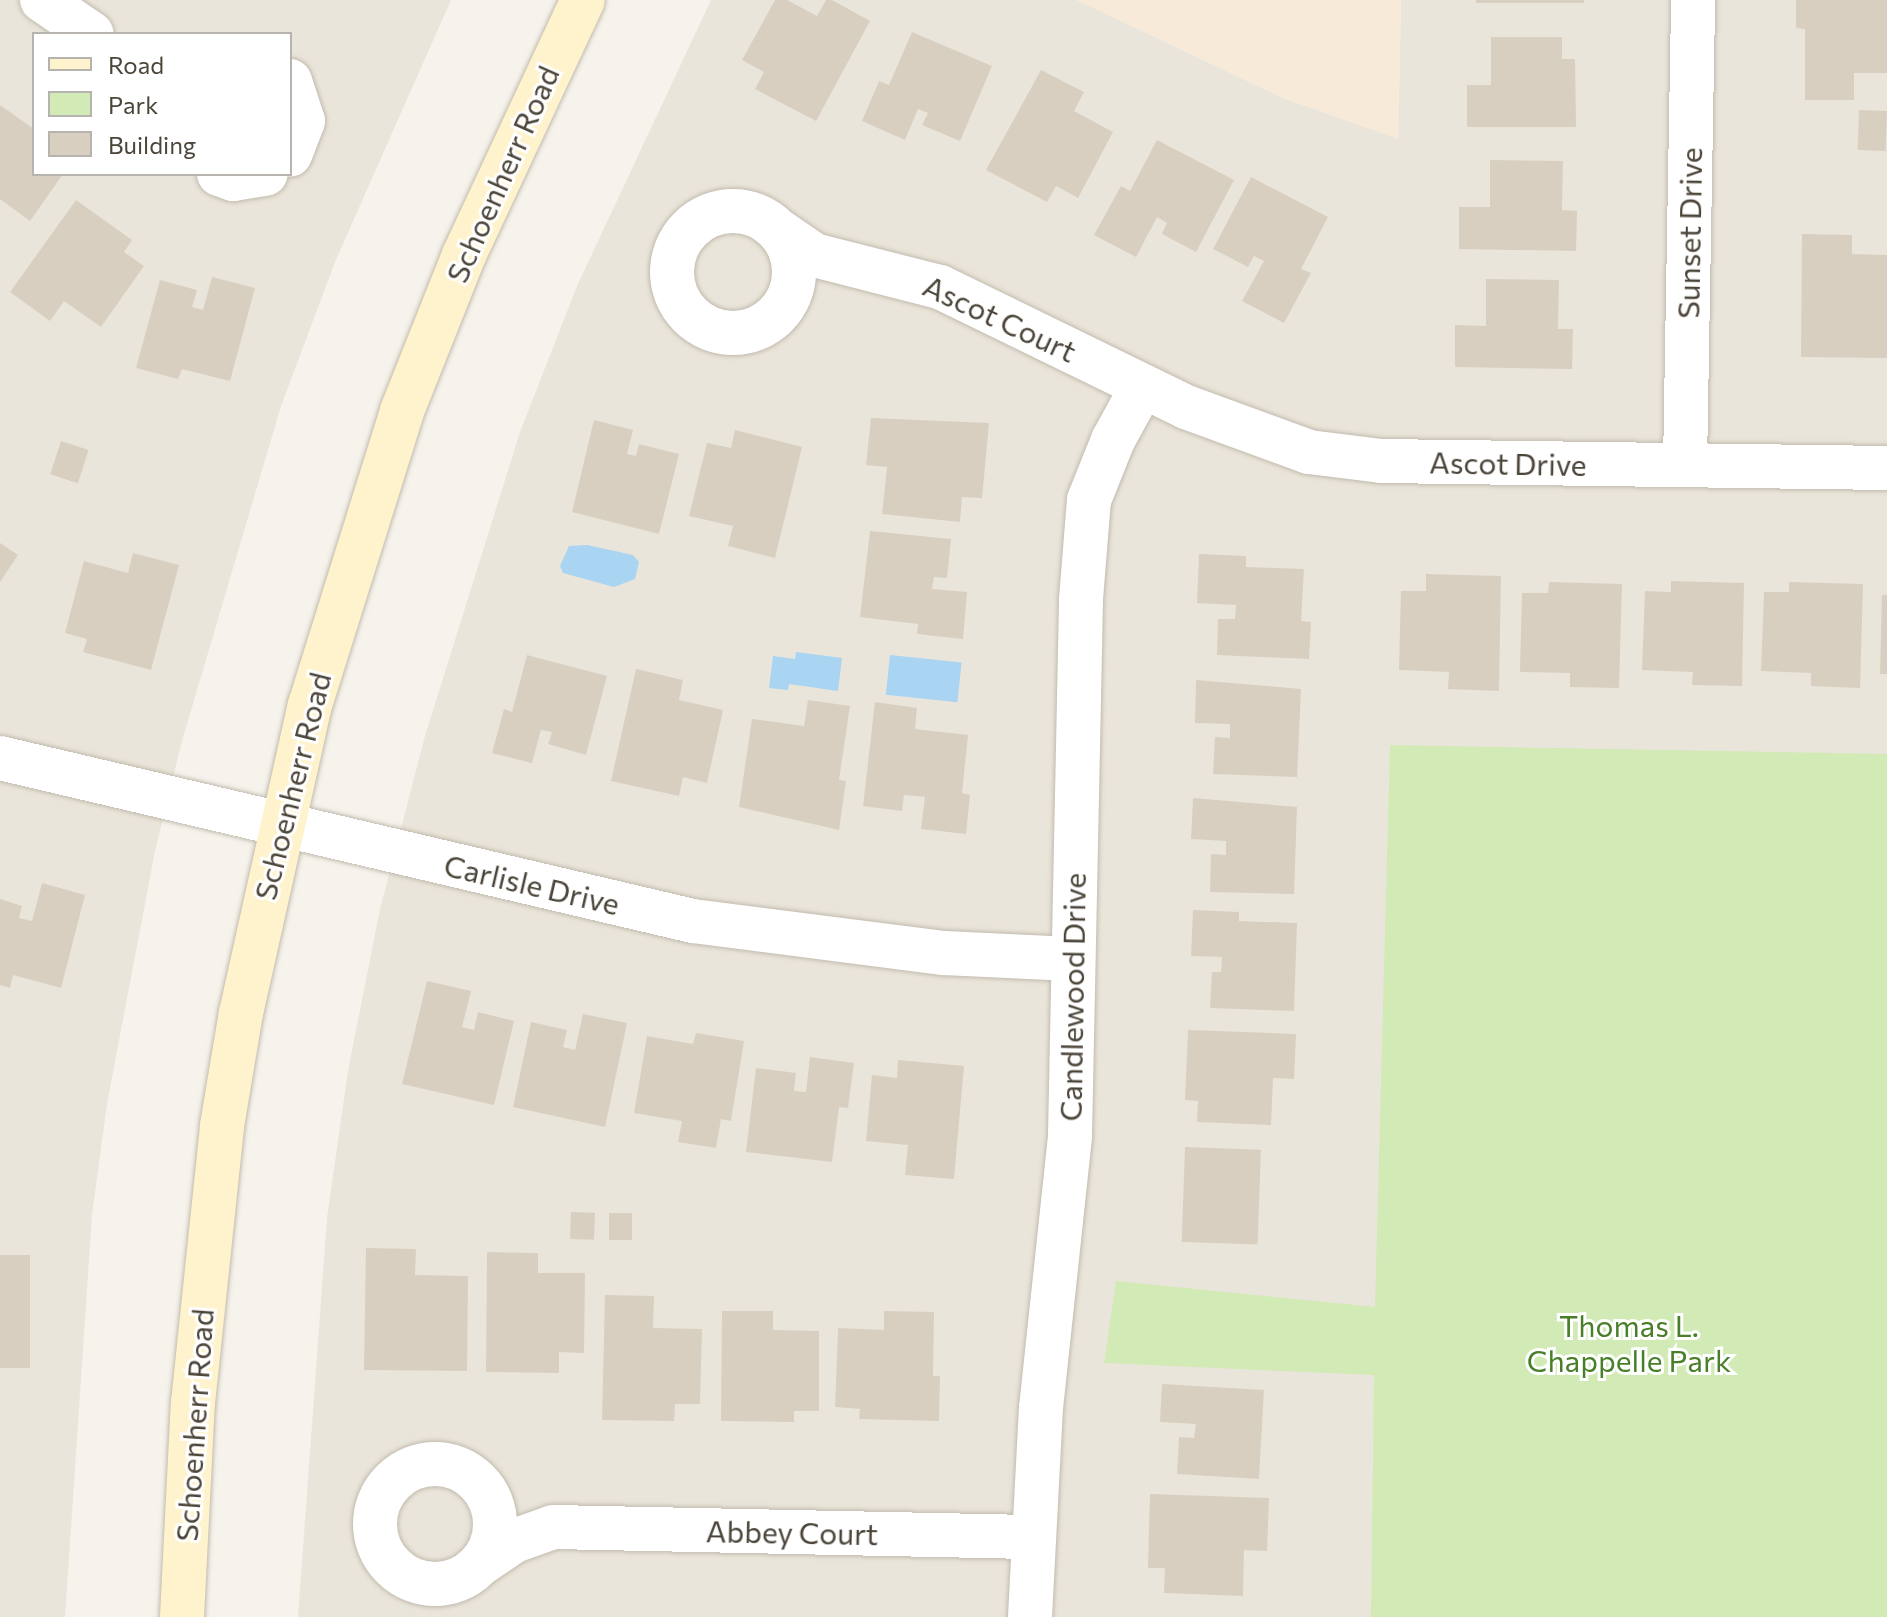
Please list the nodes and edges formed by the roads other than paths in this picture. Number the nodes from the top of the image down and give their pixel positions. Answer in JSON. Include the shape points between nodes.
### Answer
{"nodes":[{"id":1,"x":42,"y":0,"type":"edge"},
{"id":2,"x":583,"y":0,"type":"edge"},
{"id":3,"x":1693,"y":0,"type":"edge"},
{"id":4,"x":89,"y":32,"type":"edge"},
{"id":5,"x":292,"y":87,"type":"edge"},
{"id":6,"x":292,"y":150,"type":"edge"},
{"id":7,"x":225,"y":176,"type":"edge"},
{"id":8,"x":253,"y":176,"type":"edge"},
{"id":9,"x":779,"y":231,"type":"junction"},
{"id":10,"x":851,"y":266,"type":"junction"},
{"id":11,"x":792,"y":288,"type":"junction"},
{"id":12,"x":1142,"y":387,"type":"junction"},
{"id":13,"x":1685,"y":465,"type":"junction"},
{"id":14,"x":1887,"y":468,"type":"edge"},
{"id":15,"x":0,"y":758,"type":"edge"},
{"id":16,"x":281,"y":824,"type":"junction"},
{"id":17,"x":1072,"y":959,"type":"junction"},
{"id":18,"x":486,"y":1489,"type":"junction"},
{"id":19,"x":553,"y":1527,"type":"junction"},
{"id":20,"x":1031,"y":1537,"type":"junction"},
{"id":21,"x":483,"y":1562,"type":"junction"},
{"id":22,"x":182,"y":1617,"type":"edge"},
{"id":23,"x":1030,"y":1617,"type":"edge"}],
"edges":[{"from":1,"to":4,"type":"street"},
{"from":2,"to":16,"type":"main road","name":"Schoenherr Road","via":[[464,255],[402,411],[354,553]]},
{"from":3,"to":13,"type":"street","name":"Sunset Drive"},
{"from":5,"to":6,"type":"street","via":[[303,121]]},
{"from":7,"to":8,"type":"street"},
{"from":9,"to":10,"type":"street","name":"Ascot Court","via":[[814,255]]},
{"from":9,"to":11,"type":"street","via":[[791,250]]},
{"from":9,"to":11,"type":"street","name":"Ascot Court","via":[[743,211],[702,218],[675,250],[674,291],[697,322],[734,334],[771,320]]},
{"from":10,"to":11,"type":"street","name":"Ascot Court","via":[[817,274]]},
{"from":10,"to":12,"type":"street","name":"Ascot Court","via":[[883,268],[940,287]]},
{"from":12,"to":13,"type":"street","name":"Ascot Drive","via":[[1273,443],[1323,454],[1381,461]]},
{"from":12,"to":17,"type":"street","name":"Candlewood Drive","via":[[1089,500],[1081,599]]},
{"from":13,"to":14,"type":"street","name":"Ascot Drive"},
{"from":15,"to":16,"type":"street","name":"Carlisle Drive"},
{"from":16,"to":17,"type":"street","name":"Carlisle Drive","via":[[693,921],[944,953]]},
{"from":16,"to":22,"type":"main road","name":"Schoenherr Road","via":[[241,1013],[209,1234],[193,1403]]},
{"from":17,"to":20,"type":"street","name":"Candlewood Drive","via":[[1070,1135]]},
{"from":18,"to":19,"type":"street","name":"Abbey Court","via":[[515,1512]]},
{"from":18,"to":21,"type":"street","via":[[496,1525]]},
{"from":18,"to":21,"type":"street","name":"Abbey Court","via":[[455,1466],[417,1465],[386,1488],[374,1527],[390,1565],[427,1584],[468,1576]]},
{"from":19,"to":20,"type":"street","name":"Abbey Court"},
{"from":19,"to":21,"type":"street","name":"Abbey Court","via":[[514,1541]]},
{"from":20,"to":23,"type":"street","name":"Candlewood Drive"}]}
